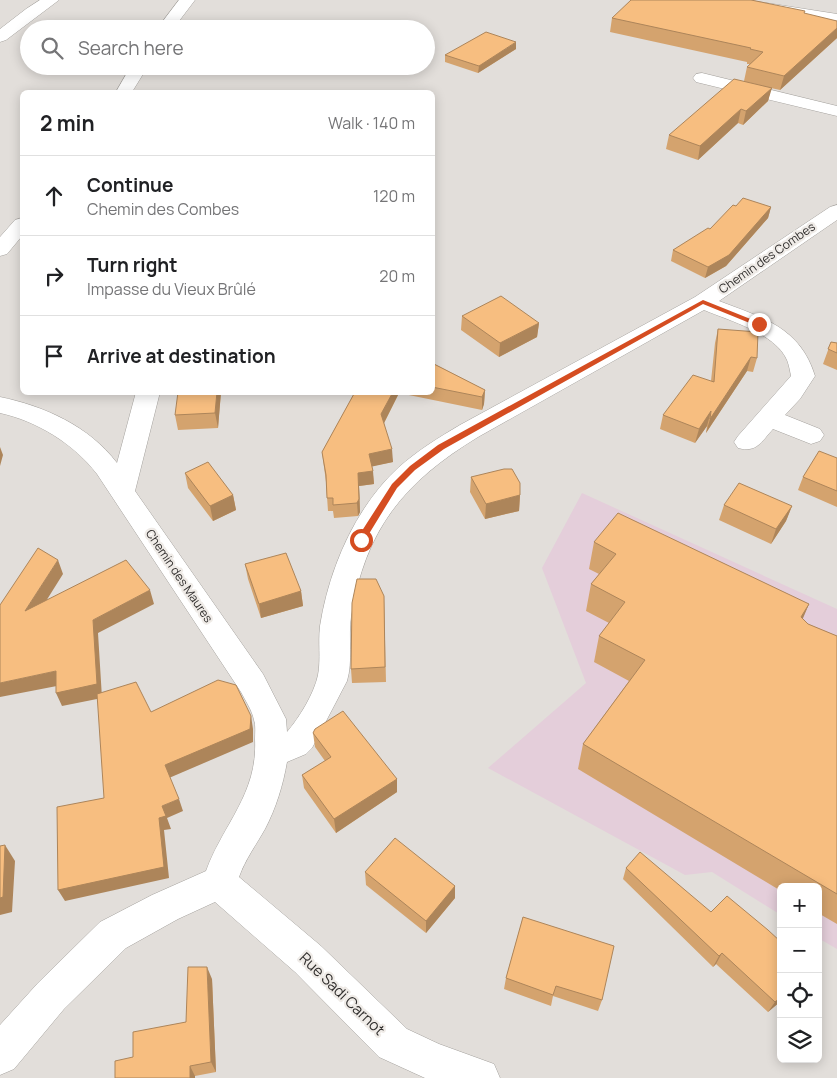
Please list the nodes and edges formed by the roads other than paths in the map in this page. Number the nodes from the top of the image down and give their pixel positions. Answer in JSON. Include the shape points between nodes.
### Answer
{"nodes":[{"id":1,"x":51,"y":0,"type":"edge"},
{"id":2,"x":187,"y":0,"type":"edge"},
{"id":3,"x":718,"y":0,"type":"edge"},
{"id":4,"x":837,"y":19,"type":"edge"},
{"id":5,"x":21,"y":20,"type":"edge"},
{"id":6,"x":172,"y":20,"type":"edge"},
{"id":7,"x":20,"y":21,"type":"edge"},
{"id":8,"x":0,"y":37,"type":"edge"},
{"id":9,"x":134,"y":75,"type":"edge"},
{"id":10,"x":702,"y":78,"type":"dead end"},
{"id":11,"x":125,"y":90,"type":"edge"},
{"id":12,"x":837,"y":111,"type":"edge"},
{"id":13,"x":837,"y":211,"type":"edge"},
{"id":14,"x":20,"y":226,"type":"edge"},
{"id":15,"x":0,"y":250,"type":"edge"},
{"id":16,"x":703,"y":302,"type":"junction"},
{"id":17,"x":147,"y":395,"type":"edge"},
{"id":18,"x":0,"y":405,"type":"edge"},
{"id":19,"x":769,"y":418,"type":"junction"},
{"id":20,"x":811,"y":435,"type":"dead end"},
{"id":21,"x":746,"y":442,"type":"dead end"},
{"id":22,"x":122,"y":492,"type":"junction"},
{"id":23,"x":272,"y":752,"type":"junction"},
{"id":24,"x":219,"y":883,"type":"junction"},
{"id":25,"x":0,"y":1055,"type":"edge"},
{"id":26,"x":480,"y":1078,"type":"edge"}],
"edges":[{"from":1,"to":5,"type":"street"},
{"from":2,"to":6,"type":"street"},
{"from":3,"to":4,"type":"street"},
{"from":7,"to":8,"type":"street"},
{"from":9,"to":11,"type":"street"},
{"from":10,"to":12,"type":"street"},
{"from":13,"to":16,"type":"street","name":"Chemin des Combes"},
{"from":14,"to":15,"type":"street"},
{"from":16,"to":19,"type":"street","via":[[759,324],[777,335],[792,348],[801,362],[803,376]]},
{"from":16,"to":23,"type":"street","name":"Chemin des Combes","via":[[448,443],[412,468],[395,486],[361,540],[347,577],[335,626],[332,678],[314,717],[297,743]]},
{"from":17,"to":22,"type":"street"},
{"from":18,"to":22,"type":"street","name":"Chemin des Maures","via":[[37,414],[59,426],[101,461]]},
{"from":19,"to":20,"type":"street"},
{"from":19,"to":21,"type":"street"},
{"from":22,"to":23,"type":"street","name":"Chemin des Maures","via":[[252,683],[270,718]]},
{"from":23,"to":24,"type":"street","via":[[267,781],[253,817],[228,858]]},
{"from":24,"to":25,"type":"street","via":[[113,935],[51,996]]},
{"from":24,"to":26,"type":"street","name":"Rue Sadi Carnot","via":[[308,959],[393,1043]]}]}
